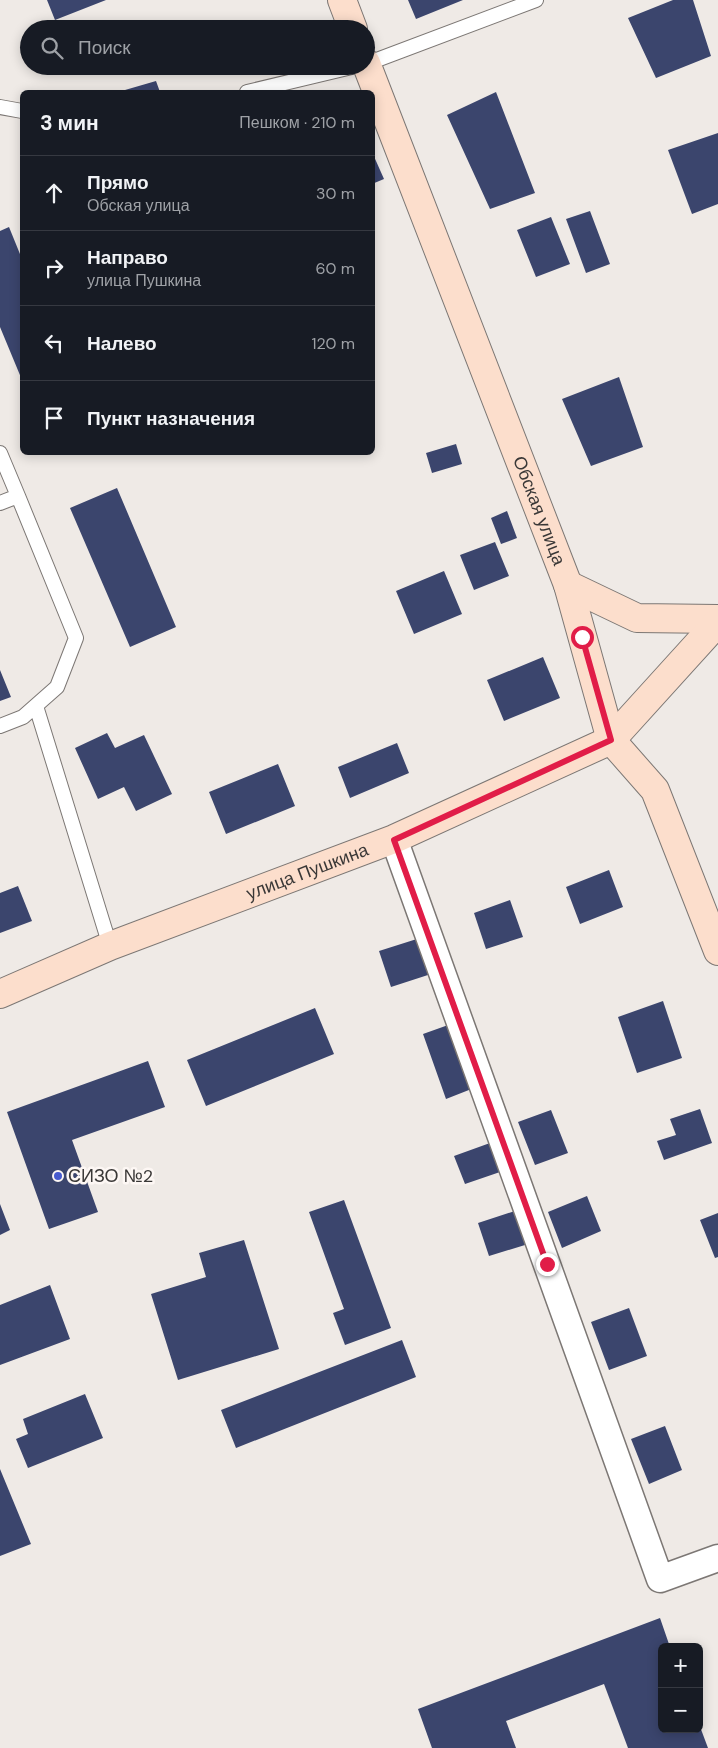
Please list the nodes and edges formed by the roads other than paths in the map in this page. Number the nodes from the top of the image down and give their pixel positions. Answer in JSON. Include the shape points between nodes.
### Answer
{"nodes":[{"id":1,"x":342,"y":0,"type":"edge"},
{"id":2,"x":536,"y":0,"type":"edge"},
{"id":3,"x":350,"y":20,"type":"edge"},
{"id":4,"x":375,"y":61,"type":"edge"},
{"id":5,"x":318,"y":75,"type":"edge"},
{"id":6,"x":370,"y":75,"type":"edge"},
{"id":7,"x":255,"y":90,"type":"edge"},
{"id":8,"x":0,"y":107,"type":"edge"},
{"id":9,"x":20,"y":111,"type":"edge"},
{"id":10,"x":0,"y":453,"type":"edge"},
{"id":11,"x":18,"y":496,"type":"junction"},
{"id":12,"x":0,"y":503,"type":"edge"},
{"id":13,"x":568,"y":585,"type":"junction"},
{"id":14,"x":718,"y":620,"type":"edge"},
{"id":15,"x":36,"y":706,"type":"junction"},
{"id":16,"x":0,"y":726,"type":"edge"},
{"id":17,"x":611,"y":740,"type":"junction"},
{"id":18,"x":394,"y":840,"type":"junction"},
{"id":19,"x":110,"y":946,"type":"junction"},
{"id":20,"x":718,"y":951,"type":"edge"},
{"id":21,"x":0,"y":994,"type":"edge"},
{"id":22,"x":718,"y":1558,"type":"edge"}],
"edges":[{"from":1,"to":3,"type":"street"},
{"from":2,"to":4,"type":"lane"},
{"from":5,"to":7,"type":"lane"},
{"from":6,"to":13,"type":"street","name":"Обская улица"},
{"from":8,"to":9,"type":"lane"},
{"from":10,"to":11,"type":"lane"},
{"from":11,"to":12,"type":"lane"},
{"from":11,"to":15,"type":"lane","via":[[76,638],[57,687]]},
{"from":13,"to":14,"type":"street","via":[[637,618]]},
{"from":13,"to":17,"type":"street","name":"Обская улица"},
{"from":14,"to":17,"type":"street"},
{"from":15,"to":16,"type":"lane","via":[[23,717]]},
{"from":15,"to":19,"type":"lane"},
{"from":17,"to":18,"type":"street","name":"улица Пушкина"},
{"from":17,"to":20,"type":"street","name":"Обская улица","via":[[654,790]]},
{"from":18,"to":19,"type":"street","name":"улица Пушкина"},
{"from":18,"to":22,"type":"street","via":[[660,1579]]},
{"from":19,"to":21,"type":"street","name":"улица Пушкина"}]}
